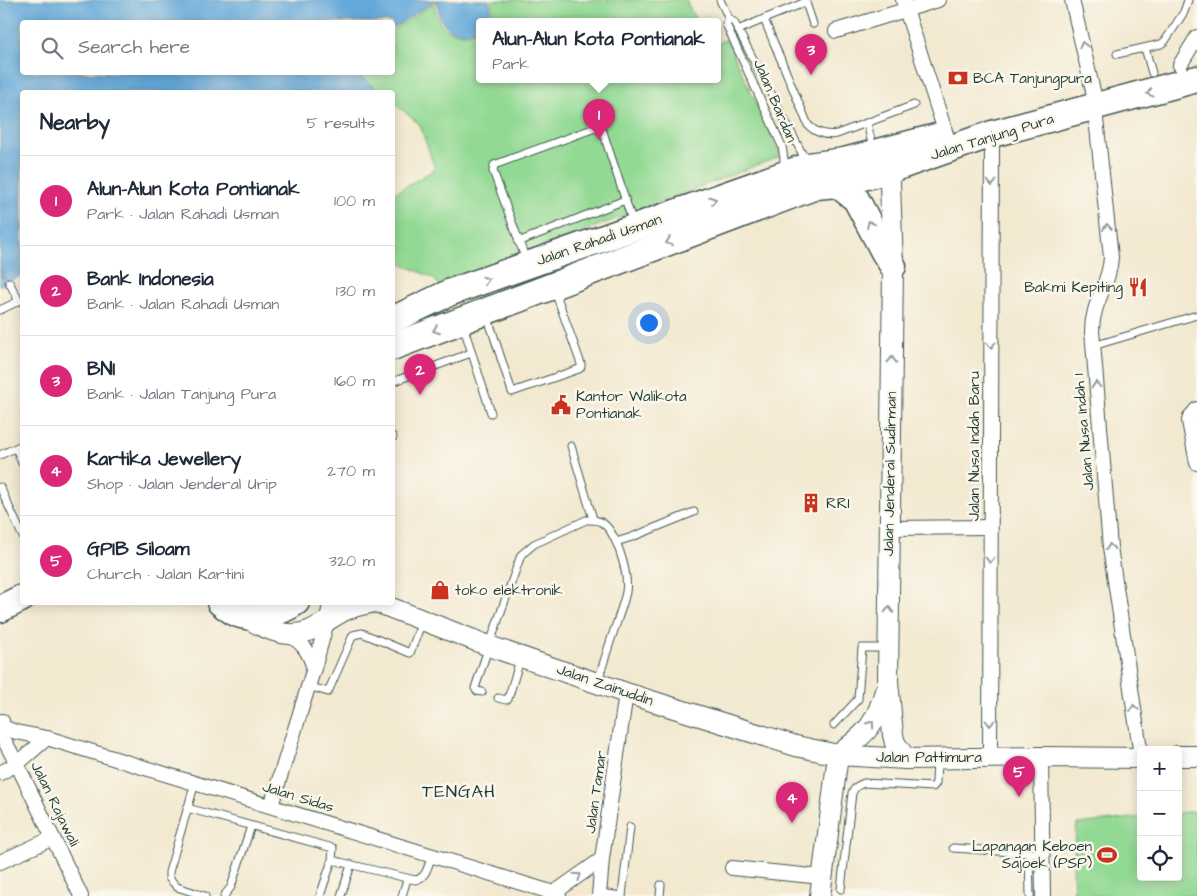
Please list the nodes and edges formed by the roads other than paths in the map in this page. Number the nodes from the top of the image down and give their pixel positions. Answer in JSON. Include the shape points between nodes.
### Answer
{"nodes":[{"id":1,"x":720,"y":0,"type":"edge"},
{"id":2,"x":938,"y":0,"type":"edge"},
{"id":3,"x":1072,"y":0,"type":"edge"},
{"id":4,"x":1188,"y":0,"type":"edge"},
{"id":5,"x":805,"y":1,"type":"edge"},
{"id":6,"x":904,"y":5,"type":"edge"},
{"id":7,"x":729,"y":19,"type":"junction"},
{"id":8,"x":764,"y":20,"type":"junction"},
{"id":9,"x":813,"y":24,"type":"dead end"},
{"id":10,"x":738,"y":30,"type":"junction"},
{"id":11,"x":836,"y":30,"type":"dead end"},
{"id":12,"x":1197,"y":37,"type":"edge"},
{"id":13,"x":1145,"y":48,"type":"junction"},
{"id":14,"x":1117,"y":54,"type":"dead end"},
{"id":15,"x":1191,"y":68,"type":"edge"},
{"id":16,"x":1152,"y":73,"type":"junction"},
{"id":17,"x":1094,"y":99,"type":"junction"},
{"id":18,"x":914,"y":104,"type":"dead end"},
{"id":19,"x":867,"y":123,"type":"junction"},
{"id":20,"x":946,"y":134,"type":"junction"},
{"id":21,"x":992,"y":134,"type":"junction"},
{"id":22,"x":884,"y":157,"type":"junction"},
{"id":23,"x":817,"y":178,"type":"junction"},
{"id":24,"x":784,"y":187,"type":"junction"},
{"id":25,"x":625,"y":200,"type":"junction"},
{"id":26,"x":638,"y":240,"type":"junction"},
{"id":27,"x":518,"y":242,"type":"junction"},
{"id":28,"x":893,"y":266,"type":"junction"},
{"id":29,"x":541,"y":276,"type":"junction"},
{"id":30,"x":9,"y":282,"type":"dead end"},
{"id":31,"x":456,"y":306,"type":"junction"},
{"id":32,"x":0,"y":310,"type":"edge"},
{"id":33,"x":486,"y":311,"type":"junction"},
{"id":34,"x":1197,"y":315,"type":"edge"},
{"id":35,"x":395,"y":319,"type":"edge"},
{"id":36,"x":395,"y":344,"type":"edge"},
{"id":37,"x":1093,"y":346,"type":"junction"},
{"id":38,"x":471,"y":353,"type":"junction"},
{"id":39,"x":395,"y":381,"type":"edge"},
{"id":40,"x":1197,"y":409,"type":"edge"},
{"id":41,"x":491,"y":413,"type":"dead end"},
{"id":42,"x":571,"y":446,"type":"dead end"},
{"id":43,"x":19,"y":447,"type":"edge"},
{"id":44,"x":0,"y":455,"type":"edge"},
{"id":45,"x":1197,"y":463,"type":"edge"},
{"id":46,"x":0,"y":487,"type":"edge"},
{"id":47,"x":694,"y":512,"type":"dead end"},
{"id":48,"x":593,"y":519,"type":"junction"},
{"id":49,"x":990,"y":526,"type":"junction"},
{"id":50,"x":890,"y":528,"type":"junction"},
{"id":51,"x":20,"y":531,"type":"edge"},
{"id":52,"x":616,"y":542,"type":"junction"},
{"id":53,"x":20,"y":582,"type":"edge"},
{"id":54,"x":0,"y":592,"type":"edge"},
{"id":55,"x":20,"y":599,"type":"edge"},
{"id":56,"x":224,"y":605,"type":"edge"},
{"id":57,"x":289,"y":605,"type":"edge"},
{"id":58,"x":362,"y":605,"type":"edge"},
{"id":59,"x":383,"y":605,"type":"edge"},
{"id":60,"x":0,"y":609,"type":"edge"},
{"id":61,"x":329,"y":612,"type":"edge"},
{"id":62,"x":242,"y":616,"type":"junction"},
{"id":63,"x":423,"y":620,"type":"junction"},
{"id":64,"x":289,"y":634,"type":"junction"},
{"id":65,"x":489,"y":646,"type":"junction"},
{"id":66,"x":888,"y":649,"type":"junction"},
{"id":67,"x":521,"y":657,"type":"junction"},
{"id":68,"x":314,"y":668,"type":"junction"},
{"id":69,"x":888,"y":681,"type":"junction"},
{"id":70,"x":597,"y":683,"type":"junction"},
{"id":71,"x":308,"y":686,"type":"junction"},
{"id":72,"x":482,"y":692,"type":"dead end"},
{"id":73,"x":626,"y":693,"type":"junction"},
{"id":74,"x":498,"y":698,"type":"dead end"},
{"id":75,"x":1,"y":721,"type":"edge"},
{"id":76,"x":834,"y":725,"type":"dead end"},
{"id":77,"x":47,"y":738,"type":"junction"},
{"id":78,"x":1139,"y":746,"type":"edge"},
{"id":79,"x":838,"y":756,"type":"junction"},
{"id":80,"x":1182,"y":756,"type":"edge"},
{"id":81,"x":1197,"y":756,"type":"edge"},
{"id":82,"x":990,"y":757,"type":"junction"},
{"id":83,"x":1041,"y":757,"type":"junction"},
{"id":84,"x":1137,"y":757,"type":"edge"},
{"id":85,"x":938,"y":758,"type":"junction"},
{"id":86,"x":906,"y":759,"type":"junction"},
{"id":87,"x":17,"y":764,"type":"junction"},
{"id":88,"x":0,"y":773,"type":"edge"},
{"id":89,"x":194,"y":783,"type":"junction"},
{"id":90,"x":271,"y":806,"type":"junction"},
{"id":91,"x":187,"y":808,"type":"junction"},
{"id":92,"x":251,"y":826,"type":"junction"},
{"id":93,"x":630,"y":827,"type":"dead end"},
{"id":94,"x":53,"y":838,"type":"junction"},
{"id":95,"x":953,"y":848,"type":"dead end"},
{"id":96,"x":835,"y":852,"type":"junction"},
{"id":97,"x":1036,"y":854,"type":"junction"},
{"id":98,"x":432,"y":855,"type":"junction"},
{"id":99,"x":602,"y":859,"type":"junction"},
{"id":100,"x":332,"y":860,"type":"junction"},
{"id":101,"x":0,"y":862,"type":"edge"},
{"id":102,"x":351,"y":865,"type":"junction"},
{"id":103,"x":732,"y":868,"type":"dead end"},
{"id":104,"x":407,"y":879,"type":"junction"},
{"id":105,"x":661,"y":885,"type":"dead end"},
{"id":106,"x":821,"y":887,"type":"edge"},
{"id":107,"x":841,"y":888,"type":"dead end"},
{"id":108,"x":529,"y":891,"type":"edge"},
{"id":109,"x":557,"y":894,"type":"edge"},
{"id":110,"x":600,"y":894,"type":"edge"},
{"id":111,"x":192,"y":895,"type":"edge"},
{"id":112,"x":81,"y":896,"type":"edge"},
{"id":113,"x":205,"y":896,"type":"edge"},
{"id":114,"x":224,"y":896,"type":"edge"},
{"id":115,"x":320,"y":896,"type":"edge"},
{"id":116,"x":341,"y":896,"type":"edge"},
{"id":117,"x":402,"y":896,"type":"edge"},
{"id":118,"x":622,"y":896,"type":"edge"},
{"id":119,"x":660,"y":896,"type":"edge"},
{"id":120,"x":1030,"y":896,"type":"edge"},
{"id":121,"x":1043,"y":896,"type":"edge"}],
"edges":[{"from":1,"to":7,"type":"lane","name":"Jalan Bardan"},
{"from":2,"to":6,"type":"street"},
{"from":17,"to":3,"type":"street","name":"Jalan Nusa Indah 1","one_way":true},
{"from":4,"to":13,"type":"lane","via":[[1165,41]]},
{"from":5,"to":8,"type":"lane"},
{"from":5,"to":9,"type":"lane"},
{"from":6,"to":11,"type":"street"},
{"from":6,"to":20,"type":"street"},
{"from":7,"to":10,"type":"lane","name":"Jalan Bardan"},
{"from":7,"to":24,"type":"lane","name":"Jalan Bardan","via":[[726,24],[782,146]]},
{"from":8,"to":10,"type":"lane"},
{"from":8,"to":19,"type":"lane","via":[[808,125],[831,136]]},
{"from":10,"to":23,"type":"lane","name":"Jalan Bardan"},
{"from":12,"to":15,"type":"street"},
{"from":13,"to":14,"type":"lane"},
{"from":13,"to":16,"type":"lane"},
{"from":15,"to":16,"type":"highway","name":"Jalan Tanjung Pura"},
{"from":15,"to":17,"type":"highway","name":"Jalan Tanjung Pura","one_way":true},
{"from":16,"to":17,"type":"highway","name":"Jalan Tanjung Pura"},
{"from":17,"to":20,"type":"highway","name":"Jalan Tanjung Pura","via":[[1007,114]]},
{"from":17,"to":21,"type":"highway","name":"Jalan Tanjung Pura"},
{"from":37,"to":17,"type":"street","name":"Jalan Nusa Indah 1","one_way":true,"via":[[1094,309],[1111,257]]},
{"from":18,"to":19,"type":"lane"},
{"from":19,"to":22,"type":"lane"},
{"from":20,"to":22,"type":"highway","name":"Jalan Tanjung Pura"},
{"from":21,"to":22,"type":"highway","name":"Jalan Tanjung Pura"},
{"from":21,"to":49,"type":"street","name":"Jalan Nusa Indah Baru","one_way":true},
{"from":22,"to":23,"type":"highway","name":"Jalan Tanjung Pura","via":[[844,161]]},
{"from":22,"to":28,"type":"street","name":"Jalan Jenderal Sudirman"},
{"from":23,"to":24,"type":"highway","name":"Jalan Tanjung Pura"},
{"from":28,"to":23,"type":"highway","one_way":true,"via":[[856,199]]},
{"from":24,"to":26,"type":"highway","name":"Jalan Rahadi Usman"},
{"from":25,"to":26,"type":"lane"},
{"from":25,"to":27,"type":"lane"},
{"from":25,"to":27,"type":"lane","via":[[603,132],[598,128],[497,163],[493,172]]},
{"from":26,"to":29,"type":"highway","name":"Jalan Rahadi Usman"},
{"from":27,"to":29,"type":"lane"},
{"from":50,"to":28,"type":"street","name":"Jalan Jenderal Sudirman","one_way":true},
{"from":31,"to":29,"type":"highway","name":"Jalan Rahadi Usman","one_way":true},
{"from":29,"to":33,"type":"highway","name":"Jalan Rahadi Usman"},
{"from":29,"to":33,"type":"lane","via":[[581,364],[579,369],[512,392]]},
{"from":30,"to":32,"type":"lane","via":[[19,301]]},
{"from":31,"to":33,"type":"highway","name":"Jalan Rahadi Usman"},
{"from":31,"to":35,"type":"highway","name":"Jalan Rahadi Usman"},
{"from":31,"to":36,"type":"highway","name":"Jalan Rahadi Usman","one_way":true},
{"from":31,"to":38,"type":"lane"},
{"from":34,"to":37,"type":"lane"},
{"from":78,"to":37,"type":"street","name":"Jalan Nusa Indah 1","one_way":true,"via":[[1110,547]]},
{"from":38,"to":39,"type":"lane"},
{"from":38,"to":41,"type":"lane"},
{"from":40,"to":45,"type":"street","via":[[1189,421]]},
{"from":42,"to":48,"type":"lane"},
{"from":43,"to":44,"type":"lane"},
{"from":46,"to":51,"type":"lane"},
{"from":47,"to":52,"type":"lane"},
{"from":48,"to":52,"type":"lane","via":[[608,527]]},
{"from":48,"to":65,"type":"lane","via":[[534,544],[521,555]]},
{"from":49,"to":50,"type":"street"},
{"from":49,"to":82,"type":"street","name":"Jalan Nusa Indah Baru","one_way":true},
{"from":66,"to":50,"type":"street","name":"Jalan Jenderal Sudirman","one_way":true},
{"from":52,"to":70,"type":"lane","via":[[626,578],[626,592]]},
{"from":53,"to":54,"type":"highway"},
{"from":55,"to":60,"type":"highway"},
{"from":56,"to":62,"type":"highway"},
{"from":57,"to":62,"type":"highway","via":[[262,616]]},
{"from":58,"to":61,"type":"street","name":"Jalan Zainuddin"},
{"from":59,"to":63,"type":"street","name":"Jalan Zainuddin"},
{"from":61,"to":64,"type":"street","name":"Jalan Zainuddin","via":[[302,634]]},
{"from":61,"to":68,"type":"street"},
{"from":62,"to":64,"type":"street","via":[[273,631]]},
{"from":63,"to":65,"type":"street","name":"Jalan Zainuddin"},
{"from":63,"to":71,"type":"lane","via":[[410,653],[357,633],[350,638],[328,692]]},
{"from":64,"to":68,"type":"street","via":[[306,648]]},
{"from":65,"to":67,"type":"street","name":"Jalan Zainuddin"},
{"from":65,"to":72,"type":"lane","via":[[475,688]]},
{"from":66,"to":69,"type":"street","name":"Jalan Jenderal Sudirman"},
{"from":66,"to":76,"type":"lane","via":[[862,648],[858,699]]},
{"from":67,"to":70,"type":"street","name":"Jalan Zainuddin"},
{"from":67,"to":74,"type":"lane","via":[[508,699]]},
{"from":68,"to":71,"type":"street"},
{"from":79,"to":69,"type":"street","name":"Jalan Jenderal Sudirman","one_way":true,"via":[[873,724]]},
{"from":69,"to":86,"type":"street","name":"Jalan Jenderal Sudirman","via":[[892,735]]},
{"from":70,"to":73,"type":"street","name":"Jalan Zainuddin"},
{"from":71,"to":90,"type":"street"},
{"from":73,"to":79,"type":"street","name":"Jalan Zainuddin","via":[[777,741]]},
{"from":73,"to":99,"type":"street","name":"Jalan Tamar"},
{"from":75,"to":77,"type":"street","name":"Jalan Sidas"},
{"from":75,"to":87,"type":"street","name":"Jalan Rajawali","via":[[2,736]]},
{"from":77,"to":87,"type":"street"},
{"from":77,"to":89,"type":"street","name":"Jalan Sidas"},
{"from":79,"to":86,"type":"street","name":"Jalan Pattimura"},
{"from":79,"to":96,"type":"street"},
{"from":80,"to":81,"type":"street"},
{"from":82,"to":83,"type":"street","name":"Jalan Pattimura"},
{"from":82,"to":85,"type":"street","name":"Jalan Pattimura"},
{"from":83,"to":84,"type":"street","name":"Jalan Pattimura"},
{"from":83,"to":97,"type":"street"},
{"from":85,"to":86,"type":"street","name":"Jalan Pattimura"},
{"from":85,"to":96,"type":"lane","via":[[933,787],[864,783],[854,788]]},
{"from":87,"to":88,"type":"street"},
{"from":87,"to":94,"type":"street","name":"Jalan Rajawali"},
{"from":89,"to":90,"type":"street","name":"Jalan Sidas"},
{"from":89,"to":91,"type":"lane"},
{"from":90,"to":98,"type":"street","name":"Jalan Sidas"},
{"from":91,"to":92,"type":"lane"},
{"from":91,"to":111,"type":"lane","via":[[169,878]]},
{"from":92,"to":100,"type":"lane","via":[[330,846],[334,850]]},
{"from":92,"to":114,"type":"lane","via":[[231,887]]},
{"from":93,"to":118,"type":"lane"},
{"from":94,"to":101,"type":"street"},
{"from":94,"to":112,"type":"street","name":"Jalan Rajawali"},
{"from":95,"to":97,"type":"lane"},
{"from":96,"to":106,"type":"street"},
{"from":96,"to":107,"type":"lane"},
{"from":97,"to":120,"type":"lane"},
{"from":97,"to":121,"type":"street"},
{"from":98,"to":104,"type":"lane","via":[[422,877]]},
{"from":98,"to":108,"type":"street","name":"Jalan Sidas"},
{"from":109,"to":99,"type":"street","one_way":true},
{"from":99,"to":110,"type":"street","name":"Jalan Tamar"},
{"from":100,"to":102,"type":"lane"},
{"from":100,"to":115,"type":"lane"},
{"from":102,"to":104,"type":"lane"},
{"from":102,"to":116,"type":"lane"},
{"from":103,"to":106,"type":"street"},
{"from":104,"to":117,"type":"lane"},
{"from":105,"to":119,"type":"lane"},
{"from":108,"to":109,"type":"street","name":"Jalan Sidas"},
{"from":110,"to":118,"type":"lane"},
{"from":111,"to":113,"type":"lane"}]}
